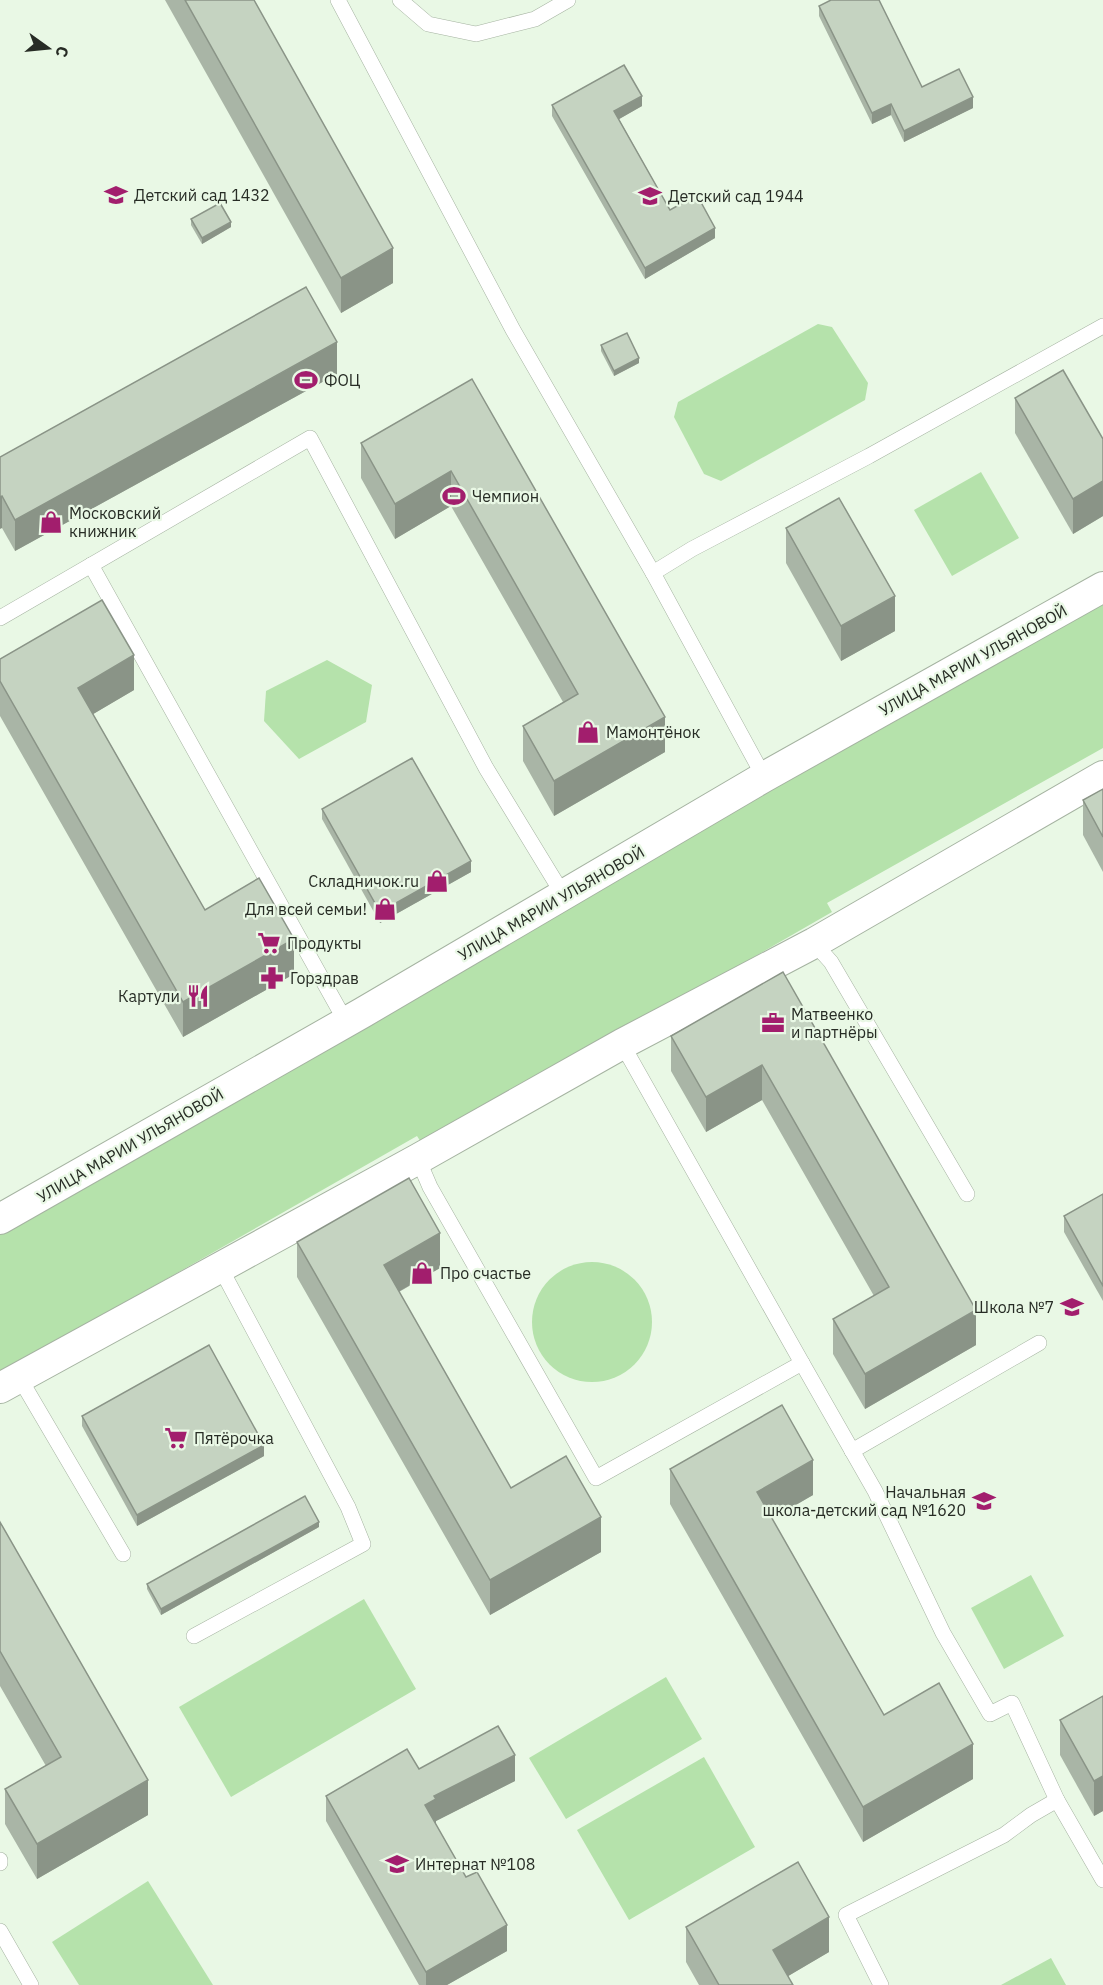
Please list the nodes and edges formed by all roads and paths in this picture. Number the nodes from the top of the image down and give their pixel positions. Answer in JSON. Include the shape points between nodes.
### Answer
{"nodes":[{"id":1,"x":338,"y":0,"type":"edge"},
{"id":2,"x":400,"y":0,"type":"edge"},
{"id":3,"x":568,"y":0,"type":"edge"},
{"id":4,"x":1103,"y":326,"type":"edge"},
{"id":5,"x":91,"y":565,"type":"junction"},
{"id":6,"x":653,"y":573,"type":"junction"},
{"id":7,"x":1103,"y":587,"type":"edge"},
{"id":8,"x":0,"y":618,"type":"edge"},
{"id":9,"x":764,"y":777,"type":"junction"},
{"id":10,"x":1103,"y":777,"type":"edge"},
{"id":11,"x":564,"y":896,"type":"junction"},
{"id":12,"x":814,"y":943,"type":"junction"},
{"id":13,"x":346,"y":1022,"type":"junction"},
{"id":14,"x":622,"y":1044,"type":"junction"},
{"id":15,"x":418,"y":1159,"type":"junction"},
{"id":16,"x":967,"y":1194,"type":"dead end"},
{"id":17,"x":0,"y":1219,"type":"edge"},
{"id":18,"x":220,"y":1267,"type":"junction"},
{"id":19,"x":1039,"y":1343,"type":"dead end"},
{"id":20,"x":802,"y":1363,"type":"junction"},
{"id":21,"x":10,"y":1382,"type":"edge"},
{"id":22,"x":852,"y":1450,"type":"junction"},
{"id":23,"x":123,"y":1554,"type":"dead end"},
{"id":24,"x":194,"y":1636,"type":"dead end"},
{"id":25,"x":1057,"y":1800,"type":"junction"},
{"id":26,"x":1103,"y":1880,"type":"edge"},
{"id":27,"x":0,"y":1931,"type":"edge"},
{"id":28,"x":31,"y":1985,"type":"edge"},
{"id":29,"x":881,"y":1985,"type":"edge"}],
"edges":[{"from":1,"to":6,"type":"lane","via":[[513,330]]},
{"from":2,"to":3,"type":"lane","via":[[428,24],[476,34],[535,19]]},
{"from":4,"to":6,"type":"lane"},
{"from":5,"to":8,"type":"lane"},
{"from":5,"to":11,"type":"lane","via":[[310,438],[486,768]]},
{"from":5,"to":13,"type":"lane"},
{"from":6,"to":9,"type":"lane"},
{"from":7,"to":9,"type":"street","name":"УЛИЦА МАРИИ УЛЬЯНОВОЙ"},
{"from":9,"to":11,"type":"street","name":"УЛИЦА МАРИИ УЛЬЯНОВОЙ"},
{"from":10,"to":12,"type":"street"},
{"from":11,"to":13,"type":"street","name":"УЛИЦА МАРИИ УЛЬЯНОВОЙ"},
{"from":12,"to":14,"type":"street"},
{"from":12,"to":16,"type":"lane","via":[[831,962]]},
{"from":13,"to":17,"type":"street","name":"УЛИЦА МАРИИ УЛЬЯНОВОЙ"},
{"from":14,"to":15,"type":"street"},
{"from":14,"to":20,"type":"lane"},
{"from":15,"to":18,"type":"street"},
{"from":15,"to":20,"type":"lane","via":[[596,1478]]},
{"from":18,"to":21,"type":"street"},
{"from":18,"to":24,"type":"lane","via":[[348,1507],[363,1544]]},
{"from":19,"to":22,"type":"lane"},
{"from":20,"to":22,"type":"lane"},
{"from":21,"to":23,"type":"lane"},
{"from":22,"to":25,"type":"lane","via":[[943,1633],[990,1713],[1012,1703]]},
{"from":25,"to":26,"type":"lane"},
{"from":25,"to":29,"type":"lane","via":[[1004,1835],[846,1915]]},
{"from":27,"to":28,"type":"lane"}]}
